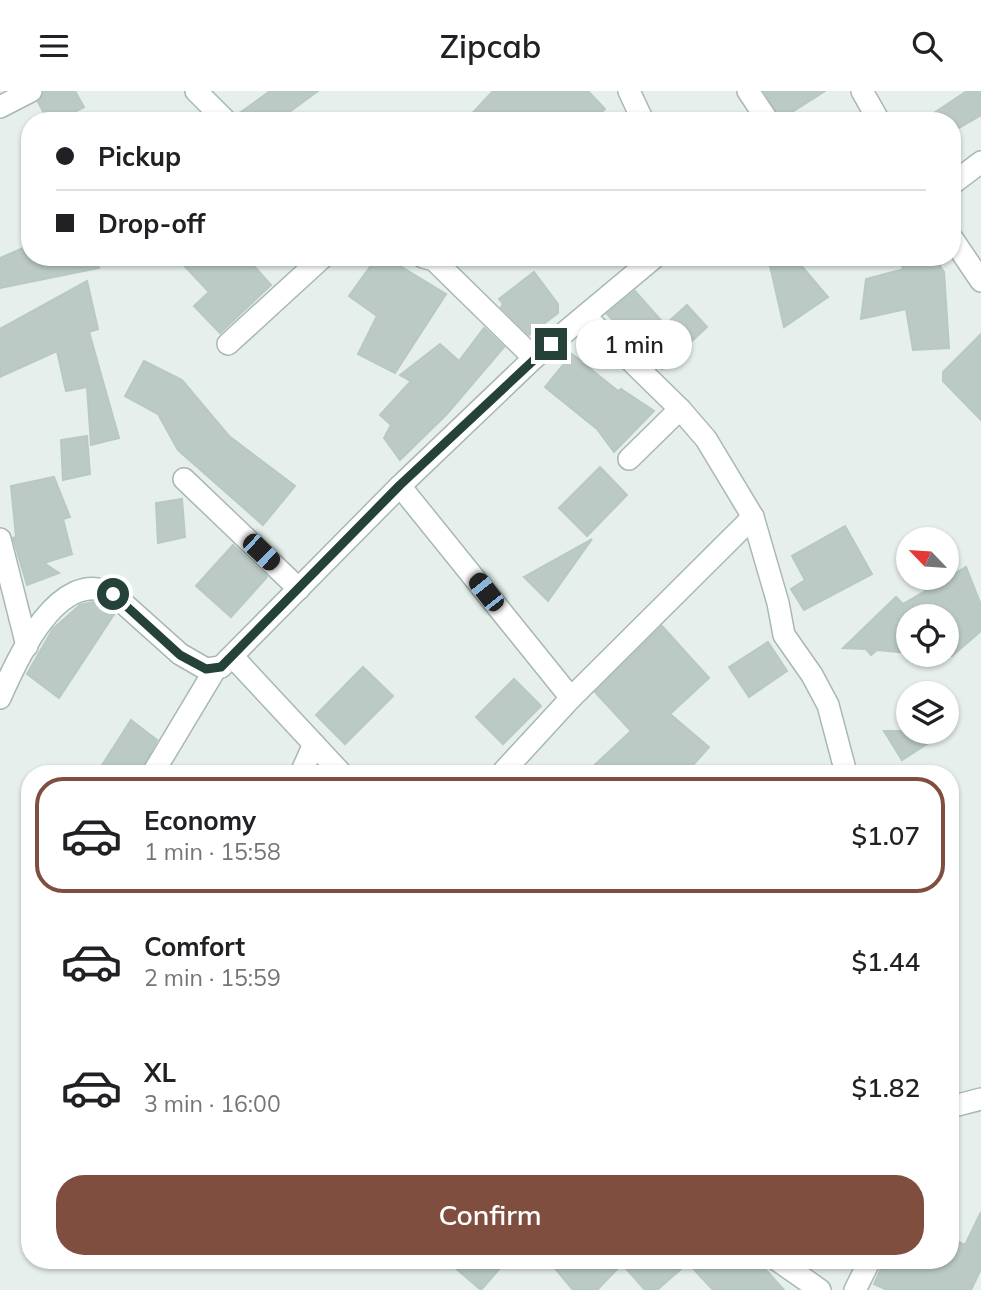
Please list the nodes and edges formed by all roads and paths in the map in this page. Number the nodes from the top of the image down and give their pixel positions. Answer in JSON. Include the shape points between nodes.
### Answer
{"nodes":[{"id":1,"x":31,"y":91,"type":"edge"},
{"id":2,"x":196,"y":91,"type":"edge"},
{"id":3,"x":629,"y":91,"type":"edge"},
{"id":4,"x":748,"y":91,"type":"edge"},
{"id":5,"x":862,"y":91,"type":"edge"},
{"id":6,"x":0,"y":107,"type":"edge"},
{"id":7,"x":217,"y":112,"type":"edge"},
{"id":8,"x":639,"y":112,"type":"edge"},
{"id":9,"x":762,"y":112,"type":"edge"},
{"id":10,"x":874,"y":112,"type":"edge"},
{"id":11,"x":981,"y":162,"type":"edge"},
{"id":12,"x":961,"y":177,"type":"edge"},
{"id":13,"x":961,"y":251,"type":"edge"},
{"id":14,"x":313,"y":266,"type":"edge"},
{"id":15,"x":440,"y":266,"type":"edge"},
{"id":16,"x":644,"y":266,"type":"edge"},
{"id":17,"x":981,"y":281,"type":"edge"},
{"id":18,"x":585,"y":316,"type":"junction"},
{"id":19,"x":228,"y":344,"type":"dead end"},
{"id":20,"x":534,"y":358,"type":"junction"},
{"id":21,"x":680,"y":409,"type":"junction"},
{"id":22,"x":629,"y":459,"type":"dead end"},
{"id":23,"x":184,"y":479,"type":"dead end"},
{"id":24,"x":400,"y":485,"type":"junction"},
{"id":25,"x":753,"y":517,"type":"junction"},
{"id":26,"x":0,"y":539,"type":"edge"},
{"id":27,"x":299,"y":589,"type":"junction"},
{"id":28,"x":27,"y":646,"type":"junction"},
{"id":29,"x":224,"y":663,"type":"junction"},
{"id":30,"x":0,"y":698,"type":"edge"},
{"id":31,"x":571,"y":698,"type":"junction"},
{"id":32,"x":314,"y":744,"type":"junction"},
{"id":33,"x":158,"y":765,"type":"edge"},
{"id":34,"x":305,"y":765,"type":"edge"},
{"id":35,"x":334,"y":765,"type":"edge"},
{"id":36,"x":509,"y":765,"type":"edge"},
{"id":37,"x":844,"y":765,"type":"edge"},
{"id":38,"x":981,"y":1099,"type":"edge"},
{"id":39,"x":959,"y":1105,"type":"edge"},
{"id":40,"x":790,"y":1269,"type":"edge"},
{"id":41,"x":866,"y":1269,"type":"edge"},
{"id":42,"x":820,"y":1290,"type":"edge"},
{"id":43,"x":855,"y":1290,"type":"edge"}],
"edges":[{"from":1,"to":6,"type":"street"},
{"from":2,"to":7,"type":"street"},
{"from":3,"to":8,"type":"street"},
{"from":4,"to":9,"type":"street"},
{"from":5,"to":10,"type":"street"},
{"from":11,"to":12,"type":"street"},
{"from":13,"to":17,"type":"street"},
{"from":14,"to":19,"type":"street"},
{"from":15,"to":20,"type":"street"},
{"from":16,"to":18,"type":"street"},
{"from":18,"to":20,"type":"street"},
{"from":18,"to":21,"type":"street"},
{"from":20,"to":24,"type":"street"},
{"from":21,"to":22,"type":"street"},
{"from":21,"to":25,"type":"street","via":[[706,439]]},
{"from":23,"to":27,"type":"street"},
{"from":24,"to":27,"type":"street"},
{"from":24,"to":31,"type":"street"},
{"from":25,"to":31,"type":"street"},
{"from":25,"to":37,"type":"street","via":[[784,635],[828,705]]},
{"from":26,"to":28,"type":"street"},
{"from":27,"to":29,"type":"street"},
{"from":28,"to":29,"type":"street","via":[[60,601],[73,591],[100,587],[180,655],[200,667]]},
{"from":28,"to":30,"type":"street"},
{"from":29,"to":32,"type":"street"},
{"from":29,"to":33,"type":"street"},
{"from":31,"to":36,"type":"street"},
{"from":32,"to":34,"type":"street"},
{"from":32,"to":35,"type":"street"},
{"from":38,"to":39,"type":"street"},
{"from":40,"to":42,"type":"street"},
{"from":41,"to":43,"type":"street"}]}
